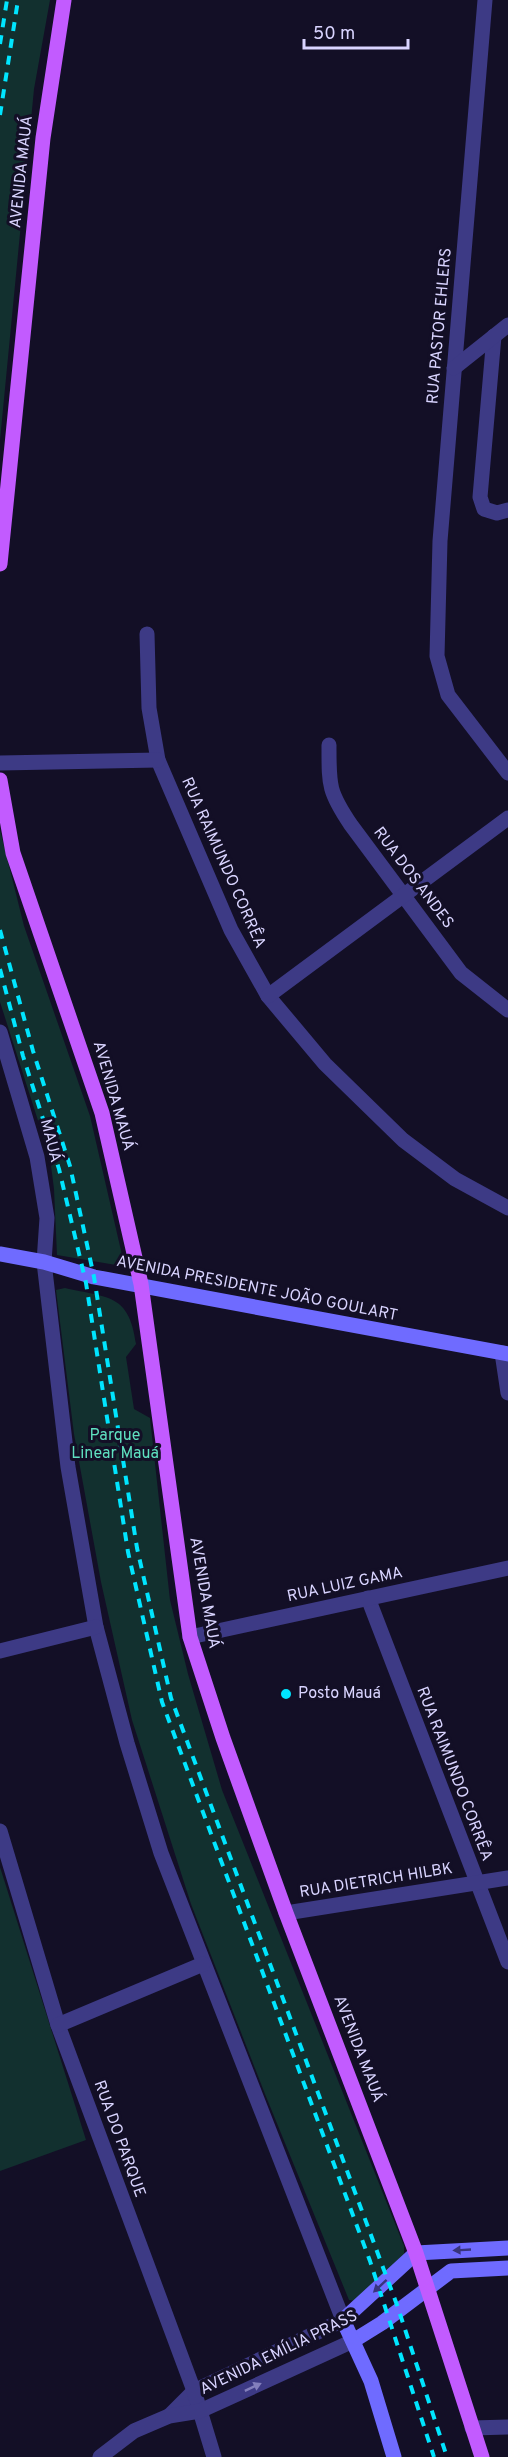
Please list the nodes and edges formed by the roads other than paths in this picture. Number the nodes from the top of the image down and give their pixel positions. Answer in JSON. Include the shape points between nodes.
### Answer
{"nodes":[{"id":1,"x":64,"y":0,"type":"edge"},
{"id":2,"x":485,"y":0,"type":"edge"},
{"id":3,"x":508,"y":325,"type":"edge"},
{"id":4,"x":494,"y":336,"type":"junction"},
{"id":5,"x":454,"y":368,"type":"junction"},
{"id":6,"x":502,"y":512,"type":"edge"},
{"id":7,"x":0,"y":564,"type":"edge"},
{"id":8,"x":147,"y":634,"type":"dead end"},
{"id":9,"x":329,"y":745,"type":"dead end"},
{"id":10,"x":158,"y":760,"type":"junction"},
{"id":11,"x":0,"y":763,"type":"edge"},
{"id":12,"x":508,"y":773,"type":"edge"},
{"id":13,"x":0,"y":780,"type":"edge"},
{"id":14,"x":508,"y":818,"type":"edge"},
{"id":15,"x":404,"y":895,"type":"junction"},
{"id":16,"x":268,"y":996,"type":"junction"},
{"id":17,"x":508,"y":1010,"type":"edge"},
{"id":18,"x":0,"y":1032,"type":"edge"},
{"id":19,"x":508,"y":1208,"type":"edge"},
{"id":20,"x":0,"y":1254,"type":"edge"},
{"id":21,"x":44,"y":1262,"type":"junction"},
{"id":22,"x":141,"y":1284,"type":"junction"},
{"id":23,"x":505,"y":1354,"type":"edge"},
{"id":24,"x":508,"y":1393,"type":"edge"},
{"id":25,"x":508,"y":1568,"type":"edge"},
{"id":26,"x":368,"y":1598,"type":"junction"},
{"id":27,"x":96,"y":1627,"type":"junction"},
{"id":28,"x":190,"y":1637,"type":"junction"},
{"id":29,"x":0,"y":1651,"type":"edge"},
{"id":30,"x":0,"y":1831,"type":"edge"},
{"id":31,"x":508,"y":1878,"type":"edge"},
{"id":32,"x":476,"y":1883,"type":"junction"},
{"id":33,"x":286,"y":1913,"type":"junction"},
{"id":34,"x":508,"y":1962,"type":"edge"},
{"id":35,"x":202,"y":1964,"type":"junction"},
{"id":36,"x":58,"y":2025,"type":"junction"},
{"id":37,"x":508,"y":2248,"type":"edge"},
{"id":38,"x":416,"y":2253,"type":"junction"},
{"id":39,"x":508,"y":2268,"type":"edge"},
{"id":40,"x":428,"y":2287,"type":"junction"},
{"id":41,"x":343,"y":2320,"type":"junction"},
{"id":42,"x":353,"y":2341,"type":"junction"},
{"id":43,"x":194,"y":2391,"type":"junction"},
{"id":44,"x":200,"y":2411,"type":"junction"},
{"id":45,"x":169,"y":2416,"type":"junction"},
{"id":46,"x":508,"y":2427,"type":"edge"},
{"id":47,"x":472,"y":2428,"type":"junction"},
{"id":48,"x":100,"y":2457,"type":"edge"},
{"id":49,"x":214,"y":2457,"type":"edge"},
{"id":50,"x":394,"y":2457,"type":"edge"},
{"id":51,"x":482,"y":2457,"type":"edge"}],
"edges":[{"from":1,"to":7,"type":"main road","name":"AVENIDA MAUÁ","via":[[43,138]]},
{"from":2,"to":5,"type":"street","name":"RUA PASTOR EHLERS"},
{"from":3,"to":4,"type":"street"},
{"from":4,"to":5,"type":"street"},
{"from":4,"to":6,"type":"street","via":[[480,497],[484,509]]},
{"from":5,"to":12,"type":"street","name":"RUA PASTOR EHLERS","via":[[440,542],[437,656],[447,695]]},
{"from":8,"to":10,"type":"street","name":"RUA RAIMUNDO CORRÊA","via":[[149,708]]},
{"from":9,"to":15,"type":"street","name":"RUA DOS ANDES","via":[[329,783],[335,801]]},
{"from":10,"to":11,"type":"street"},
{"from":10,"to":16,"type":"street","name":"RUA RAIMUNDO CORRÊA","via":[[231,930]]},
{"from":13,"to":22,"type":"main road","name":"AVENIDA MAUÁ","via":[[13,853],[102,1113]]},
{"from":14,"to":15,"type":"street"},
{"from":15,"to":16,"type":"street"},
{"from":15,"to":17,"type":"street","name":"RUA DOS ANDES","via":[[461,973]]},
{"from":16,"to":19,"type":"street","name":"RUA RAIMUNDO CORRÊA","via":[[325,1064],[403,1140],[455,1179]]},
{"from":18,"to":21,"type":"street","name":"MAUÁ","via":[[37,1157],[47,1218]]},
{"from":20,"to":21,"type":"main road","name":"AVENIDA PRESIDENTE JOÃO GOULART"},
{"from":21,"to":22,"type":"main road","name":"AVENIDA PRESIDENTE JOÃO GOULART","via":[[94,1277]]},
{"from":21,"to":27,"type":"street","via":[[68,1467]]},
{"from":22,"to":23,"type":"main road","name":"AVENIDA PRESIDENTE JOÃO GOULART"},
{"from":22,"to":28,"type":"main road","name":"AVENIDA MAUÁ"},
{"from":23,"to":24,"type":"street"},
{"from":25,"to":26,"type":"street","name":"RUA LUIZ GAMA"},
{"from":26,"to":28,"type":"street","name":"RUA LUIZ GAMA"},
{"from":26,"to":32,"type":"street","name":"RUA RAIMUNDO CORRÊA"},
{"from":27,"to":29,"type":"street"},
{"from":27,"to":35,"type":"street","via":[[161,1853]]},
{"from":28,"to":33,"type":"main road","name":"AVENIDA MAUÁ"},
{"from":30,"to":36,"type":"street","name":"RUA DO PARQUE"},
{"from":31,"to":32,"type":"street","name":"RUA DIETRICH HILBK"},
{"from":32,"to":33,"type":"street","name":"RUA DIETRICH HILBK"},
{"from":32,"to":34,"type":"street","name":"RUA RAIMUNDO CORRÊA"},
{"from":33,"to":38,"type":"main road","name":"AVENIDA MAUÁ"},
{"from":35,"to":36,"type":"street"},
{"from":35,"to":41,"type":"street"},
{"from":36,"to":43,"type":"street","name":"RUA DO PARQUE"},
{"from":37,"to":38,"type":"main road","one_way":true},
{"from":38,"to":40,"type":"main road","name":"AVENIDA MAUÁ"},
{"from":38,"to":41,"type":"main road","name":"AVENIDA EMÍLIA PRASS","one_way":true},
{"from":39,"to":40,"type":"main road","name":"AVENIDA EMÍLIA PRASS","via":[[451,2271]]},
{"from":40,"to":42,"type":"main road","name":"AVENIDA EMÍLIA PRASS"},
{"from":40,"to":47,"type":"main road","name":"AVENIDA MAUÁ"},
{"from":41,"to":42,"type":"main road"},
{"from":41,"to":43,"type":"street","name":"AVENIDA EMÍLIA PRASS"},
{"from":44,"to":42,"type":"street","name":"AVENIDA EMÍLIA PRASS","one_way":true},
{"from":42,"to":50,"type":"main road","via":[[371,2381]]},
{"from":43,"to":44,"type":"street","name":"RUA DO PARQUE"},
{"from":43,"to":45,"type":"street","name":"AVENIDA EMÍLIA PRASS"},
{"from":44,"to":45,"type":"street","name":"AVENIDA EMÍLIA PRASS"},
{"from":44,"to":49,"type":"street","name":"RUA DO PARQUE"},
{"from":45,"to":48,"type":"street","name":"AVENIDA EMÍLIA PRASS","via":[[134,2431]]},
{"from":46,"to":47,"type":"street"},
{"from":47,"to":51,"type":"main road","name":"AVENIDA MAUÁ"}]}
